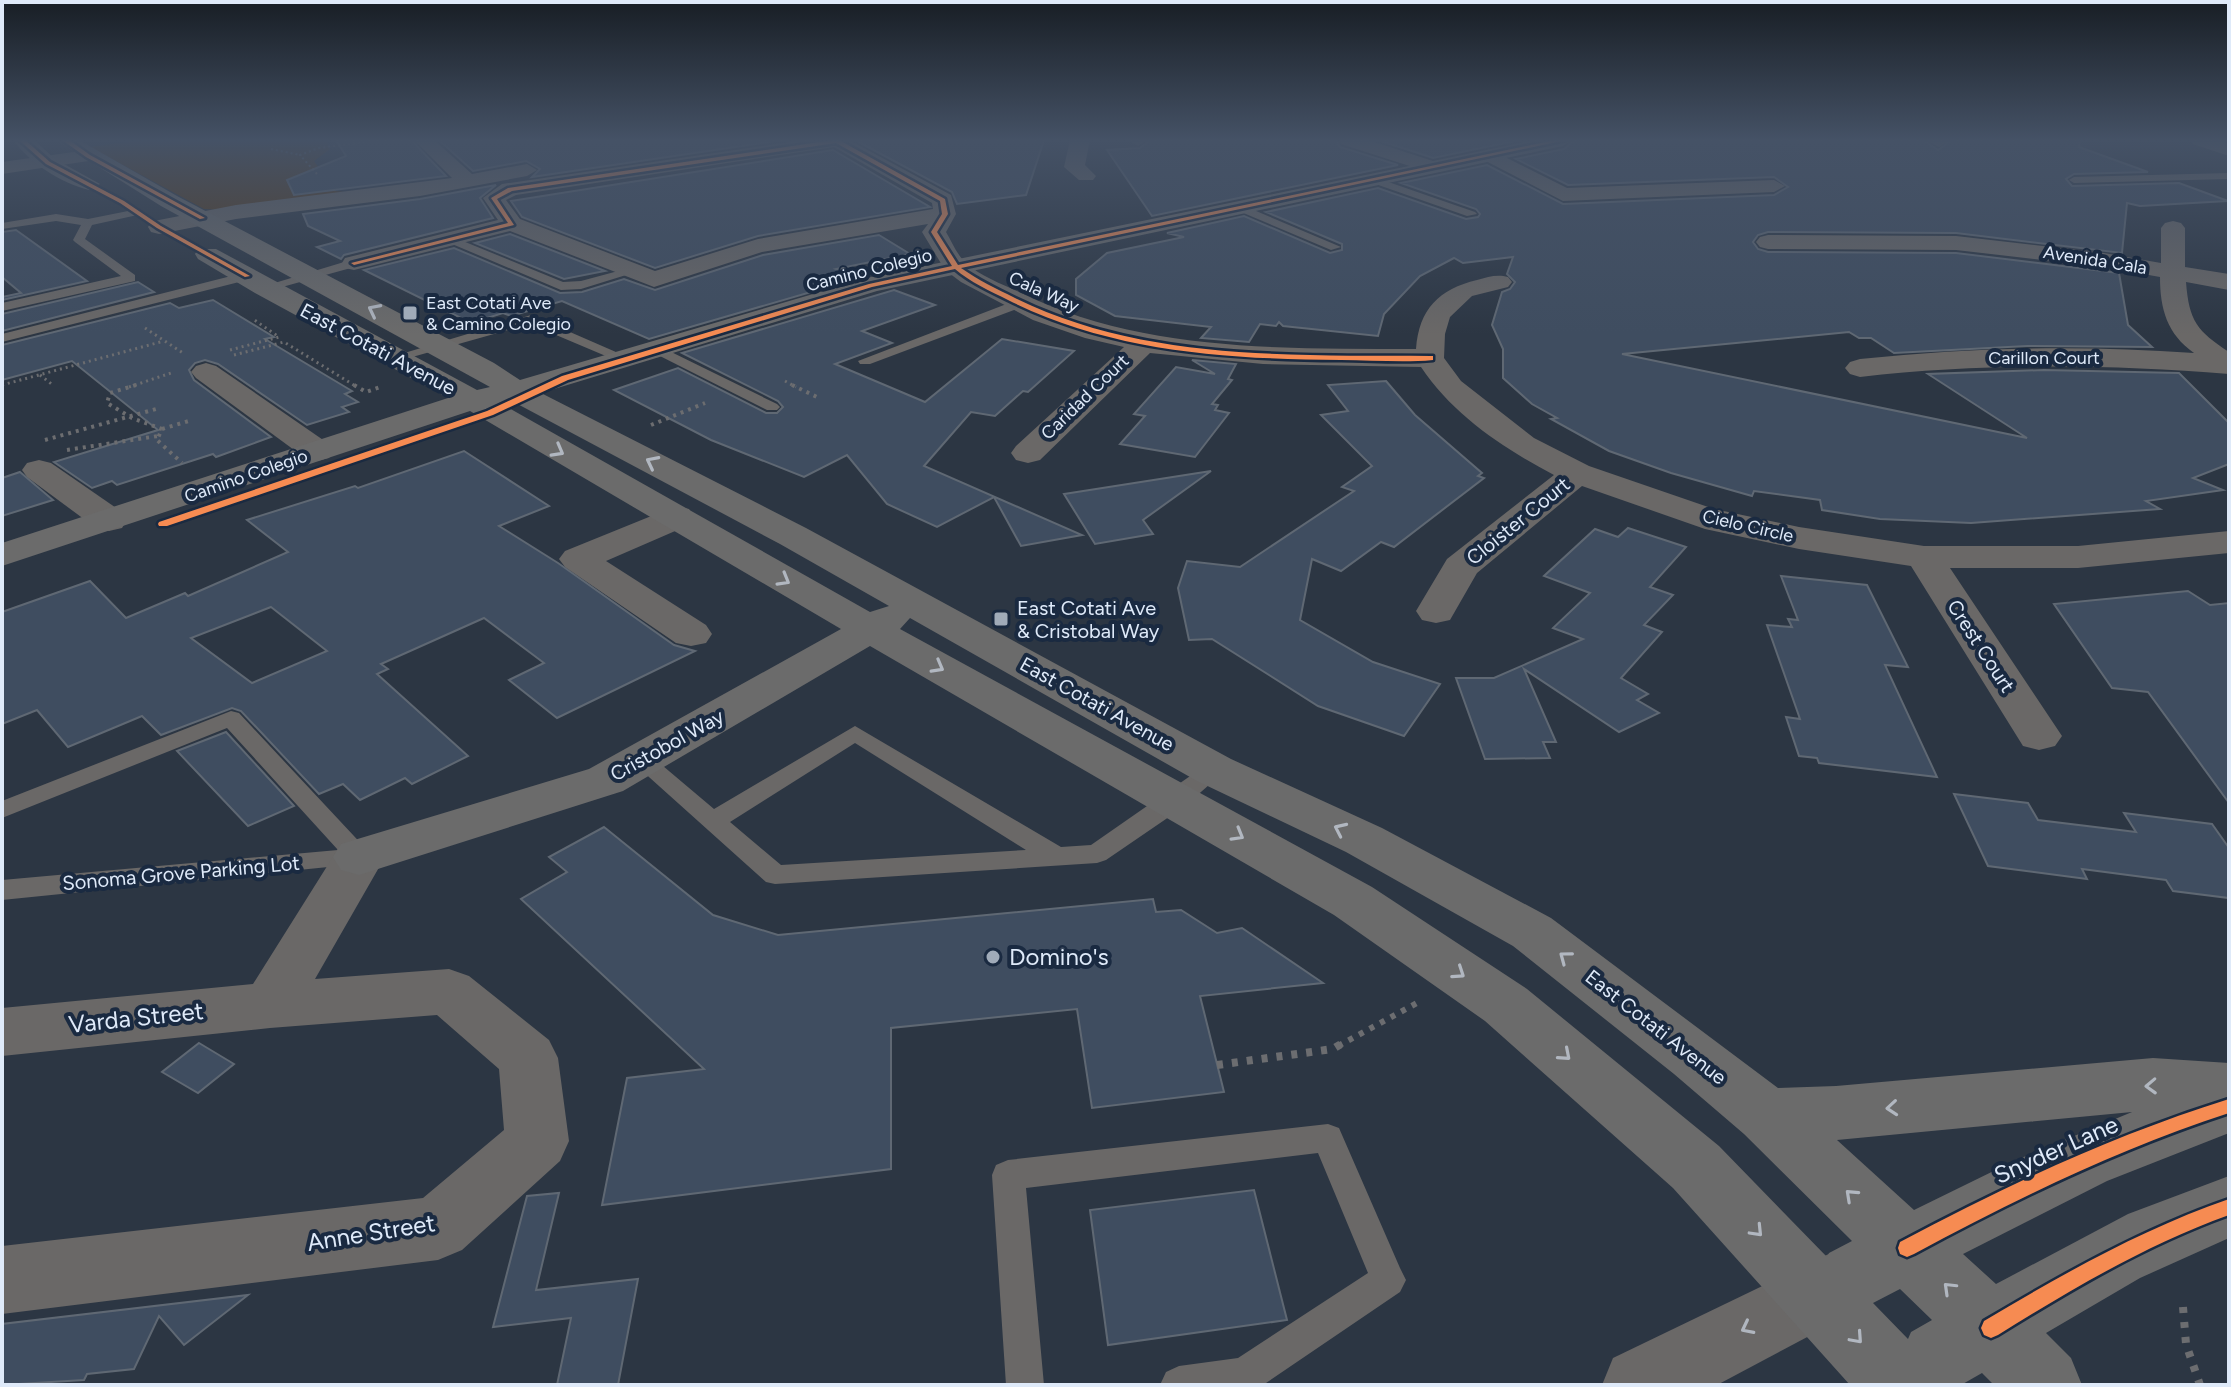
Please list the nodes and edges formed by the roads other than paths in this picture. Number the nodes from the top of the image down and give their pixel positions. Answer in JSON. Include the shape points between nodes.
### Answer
{"nodes":[{"id":1,"x":125,"y":205,"type":"edge"},
{"id":2,"x":178,"y":205,"type":"edge"},
{"id":3,"x":314,"y":205,"type":"edge"},
{"id":4,"x":499,"y":205,"type":"edge"},
{"id":5,"x":944,"y":205,"type":"edge"},
{"id":6,"x":1249,"y":205,"type":"edge"},
{"id":7,"x":1445,"y":205,"type":"edge"},
{"id":8,"x":1238,"y":207,"type":"junction"},
{"id":9,"x":138,"y":212,"type":"junction"},
{"id":10,"x":945,"y":214,"type":"junction"},
{"id":11,"x":1471,"y":214,"type":"dead end"},
{"id":12,"x":202,"y":218,"type":"junction"},
{"id":13,"x":87,"y":223,"type":"junction"},
{"id":14,"x":512,"y":224,"type":"junction"},
{"id":15,"x":2,"y":226,"type":"edge"},
{"id":16,"x":159,"y":227,"type":"junction"},
{"id":17,"x":2173,"y":228,"type":"dead end"},
{"id":18,"x":449,"y":239,"type":"junction"},
{"id":19,"x":1768,"y":242,"type":"dead end"},
{"id":20,"x":1335,"y":247,"type":"dead end"},
{"id":21,"x":354,"y":263,"type":"joint"},
{"id":22,"x":956,"y":267,"type":"junction"},
{"id":23,"x":633,"y":271,"type":"junction"},
{"id":24,"x":2175,"y":273,"type":"junction"},
{"id":25,"x":308,"y":276,"type":"junction"},
{"id":26,"x":256,"y":282,"type":"junction"},
{"id":27,"x":1499,"y":282,"type":"dead end"},
{"id":28,"x":2229,"y":282,"type":"edge"},
{"id":29,"x":1017,"y":304,"type":"junction"},
{"id":30,"x":2,"y":307,"type":"edge"},
{"id":31,"x":2,"y":338,"type":"edge"},
{"id":32,"x":1144,"y":343,"type":"junction"},
{"id":33,"x":439,"y":345,"type":"junction"},
{"id":34,"x":657,"y":349,"type":"junction"},
{"id":35,"x":398,"y":357,"type":"junction"},
{"id":36,"x":1430,"y":358,"type":"junction"},
{"id":37,"x":625,"y":359,"type":"junction"},
{"id":38,"x":207,"y":361,"type":"road end"},
{"id":39,"x":865,"y":361,"type":"dead end"},
{"id":40,"x":2229,"y":365,"type":"edge"},
{"id":41,"x":1860,"y":368,"type":"dead end"},
{"id":42,"x":501,"y":400,"type":"junction"},
{"id":43,"x":772,"y":407,"type":"dead end"},
{"id":44,"x":317,"y":451,"type":"junction"},
{"id":45,"x":1028,"y":453,"type":"dead end"},
{"id":46,"x":48,"y":454,"type":"road end"},
{"id":47,"x":1577,"y":473,"type":"junction"},
{"id":48,"x":721,"y":498,"type":"junction"},
{"id":49,"x":676,"y":517,"type":"junction"},
{"id":50,"x":109,"y":520,"type":"junction"},
{"id":51,"x":2229,"y":542,"type":"edge"},
{"id":52,"x":2,"y":555,"type":"edge"},
{"id":53,"x":1924,"y":557,"type":"junction"},
{"id":54,"x":2,"y":577,"type":"edge"},
{"id":55,"x":914,"y":604,"type":"junction"},
{"id":56,"x":1436,"y":611,"type":"dead end"},
{"id":57,"x":870,"y":629,"type":"junction"},
{"id":58,"x":691,"y":634,"type":"dead end"},
{"id":59,"x":2039,"y":736,"type":"dead end"},
{"id":60,"x":642,"y":760,"type":"junction"},
{"id":61,"x":1195,"y":785,"type":"junction"},
{"id":62,"x":2,"y":810,"type":"edge"},
{"id":63,"x":713,"y":821,"type":"junction"},
{"id":64,"x":1056,"y":856,"type":"junction"},
{"id":65,"x":359,"y":857,"type":"junction"},
{"id":66,"x":2,"y":890,"type":"edge"},
{"id":67,"x":270,"y":1005,"type":"junction"},
{"id":68,"x":2,"y":1032,"type":"edge"},
{"id":69,"x":2229,"y":1089,"type":"edge"},
{"id":70,"x":2229,"y":1106,"type":"edge"},
{"id":71,"x":1766,"y":1115,"type":"junction"},
{"id":72,"x":2229,"y":1207,"type":"edge"},
{"id":73,"x":1859,"y":1273,"type":"junction"},
{"id":74,"x":2,"y":1280,"type":"edge"},
{"id":75,"x":1923,"y":1368,"type":"edge"},
{"id":76,"x":1025,"y":1385,"type":"edge"},
{"id":77,"x":1179,"y":1385,"type":"edge"},
{"id":78,"x":1640,"y":1385,"type":"edge"},
{"id":79,"x":2044,"y":1385,"type":"edge"}],
"edges":[{"from":1,"to":9,"type":"main road","name":"East Cotati Avenue"},
{"from":2,"to":12,"type":"main road","name":"East Cotati Avenue"},
{"from":3,"to":12,"type":"street"},
{"from":4,"to":14,"type":"street"},
{"from":5,"to":10,"type":"street"},
{"from":6,"to":8,"type":"main road","name":"Camino Colegio"},
{"from":7,"to":11,"type":"lane"},
{"from":8,"to":20,"type":"lane"},
{"from":8,"to":22,"type":"main road","name":"Camino Colegio"},
{"from":9,"to":13,"type":"lane"},
{"from":9,"to":16,"type":"main road","name":"East Cotati Avenue"},
{"from":10,"to":22,"type":"street","name":"Cala Way","via":[[934,232]]},
{"from":10,"to":23,"type":"street","via":[[758,246],[654,279]]},
{"from":12,"to":16,"type":"street"},
{"from":12,"to":25,"type":"main road","name":"East Cotati Avenue"},
{"from":13,"to":15,"type":"lane","via":[[75,217],[50,217]]},
{"from":13,"to":30,"type":"lane","via":[[79,240],[131,278]]},
{"from":14,"to":18,"type":"street"},
{"from":14,"to":23,"type":"street"},
{"from":16,"to":26,"type":"main road","name":"East Cotati Avenue"},
{"from":17,"to":24,"type":"street"},
{"from":18,"to":21,"type":"street"},
{"from":18,"to":23,"type":"lane","via":[[561,286]]},
{"from":19,"to":24,"type":"street","name":"Avenida Cala","via":[[1956,243],[2030,249]]},
{"from":21,"to":25,"type":"lane"},
{"from":22,"to":29,"type":"street","name":"Cala Way"},
{"from":22,"to":34,"type":"main road","name":"Camino Colegio","via":[[871,285]]},
{"from":24,"to":28,"type":"street","name":"Avenida Cala"},
{"from":24,"to":40,"type":"street","via":[[2172,303],[2185,330]]},
{"from":25,"to":26,"type":"lane"},
{"from":33,"to":25,"type":"main road","name":"East Cotati Avenue","one_way":true},
{"from":26,"to":31,"type":"lane"},
{"from":26,"to":35,"type":"main road","name":"East Cotati Avenue"},
{"from":27,"to":36,"type":"street","via":[[1463,291],[1437,314]]},
{"from":29,"to":32,"type":"street","name":"Cala Way","via":[[1071,326]]},
{"from":29,"to":39,"type":"lane"},
{"from":32,"to":36,"type":"street","name":"Cala Way","via":[[1298,357]]},
{"from":32,"to":45,"type":"street","name":"Caridad Court"},
{"from":33,"to":35,"type":"lane"},
{"from":33,"to":37,"type":"lane","via":[[531,319]]},
{"from":33,"to":42,"type":"main road","name":"East Cotati Avenue","via":[[484,369]]},
{"from":34,"to":37,"type":"main road","name":"Camino Colegio"},
{"from":34,"to":43,"type":"lane"},
{"from":35,"to":42,"type":"main road","name":"East Cotati Avenue"},
{"from":36,"to":47,"type":"street","name":"Cielo Circle","via":[[1450,387],[1522,445]]},
{"from":37,"to":42,"type":"main road","name":"Camino Colegio"},
{"from":38,"to":44,"type":"street"},
{"from":40,"to":41,"type":"street","name":"Carillon Court","via":[[2056,356],[1928,359]]},
{"from":42,"to":44,"type":"main road","name":"Camino Colegio"},
{"from":48,"to":42,"type":"main road","name":"East Cotati Avenue","one_way":true},
{"from":42,"to":49,"type":"main road","name":"East Cotati Avenue","one_way":true},
{"from":42,"to":54,"type":"main road","name":"Camino Colegio"},
{"from":44,"to":50,"type":"main road","name":"Camino Colegio"},
{"from":46,"to":50,"type":"street"},
{"from":47,"to":53,"type":"street","name":"Cielo Circle","via":[[1705,518]]},
{"from":47,"to":56,"type":"street","name":"Cloister Court","via":[[1461,567]]},
{"from":48,"to":49,"type":"main road"},
{"from":48,"to":55,"type":"main road","name":"East Cotati Avenue"},
{"from":49,"to":57,"type":"main road","name":"East Cotati Avenue","one_way":true},
{"from":49,"to":58,"type":"street","via":[[578,559]]},
{"from":50,"to":52,"type":"main road","name":"Camino Colegio"},
{"from":51,"to":53,"type":"street","name":"Cielo Circle","via":[[2078,557]]},
{"from":53,"to":59,"type":"street","name":"Crest Court"},
{"from":55,"to":57,"type":"main road","name":"Cristobol Way"},
{"from":55,"to":61,"type":"main road","name":"East Cotati Avenue"},
{"from":57,"to":60,"type":"main road","name":"Cristobol Way"},
{"from":57,"to":61,"type":"main road","name":"East Cotati Avenue","one_way":true},
{"from":60,"to":63,"type":"lane"},
{"from":60,"to":65,"type":"main road","name":"Cristobol Way","via":[[606,780]]},
{"from":61,"to":64,"type":"lane","via":[[1097,854]]},
{"from":71,"to":61,"type":"main road","name":"East Cotati Avenue","one_way":true,"via":[[1532,932],[1364,840]]},
{"from":61,"to":73,"type":"main road","name":"East Cotati Avenue","one_way":true,"via":[[1506,1005],[1696,1167]]},
{"from":62,"to":65,"type":"lane","via":[[231,718]]},
{"from":63,"to":64,"type":"lane","via":[[775,875]]},
{"from":63,"to":64,"type":"lane","via":[[855,733]]},
{"from":65,"to":66,"type":"lane","name":"Sonoma Grove Parking Lot"},
{"from":65,"to":67,"type":"street"},
{"from":67,"to":68,"type":"street","name":"Varda Street"},
{"from":67,"to":74,"type":"street","name":"Anne Street","via":[[449,992],[528,1058],[537,1141],[438,1228]]},
{"from":69,"to":71,"type":"main road","one_way":true,"via":[[2153,1084]]},
{"from":70,"to":73,"type":"main road","name":"Snyder Lane","via":[[2100,1152]]},
{"from":73,"to":71,"type":"main road","name":"East Cotati Avenue","one_way":true},
{"from":72,"to":75,"type":"main road","via":[[2117,1254]]},
{"from":73,"to":75,"type":"main road","name":"East Cotati Avenue","one_way":true},
{"from":75,"to":73,"type":"main road","name":"East Cotati Avenue","one_way":true},
{"from":73,"to":78,"type":"street","one_way":true},
{"from":75,"to":79,"type":"main road","name":"East Cotati Avenue"},
{"from":76,"to":77,"type":"lane","via":[[1008,1175],[1328,1138],[1388,1280],[1244,1376]]}]}
